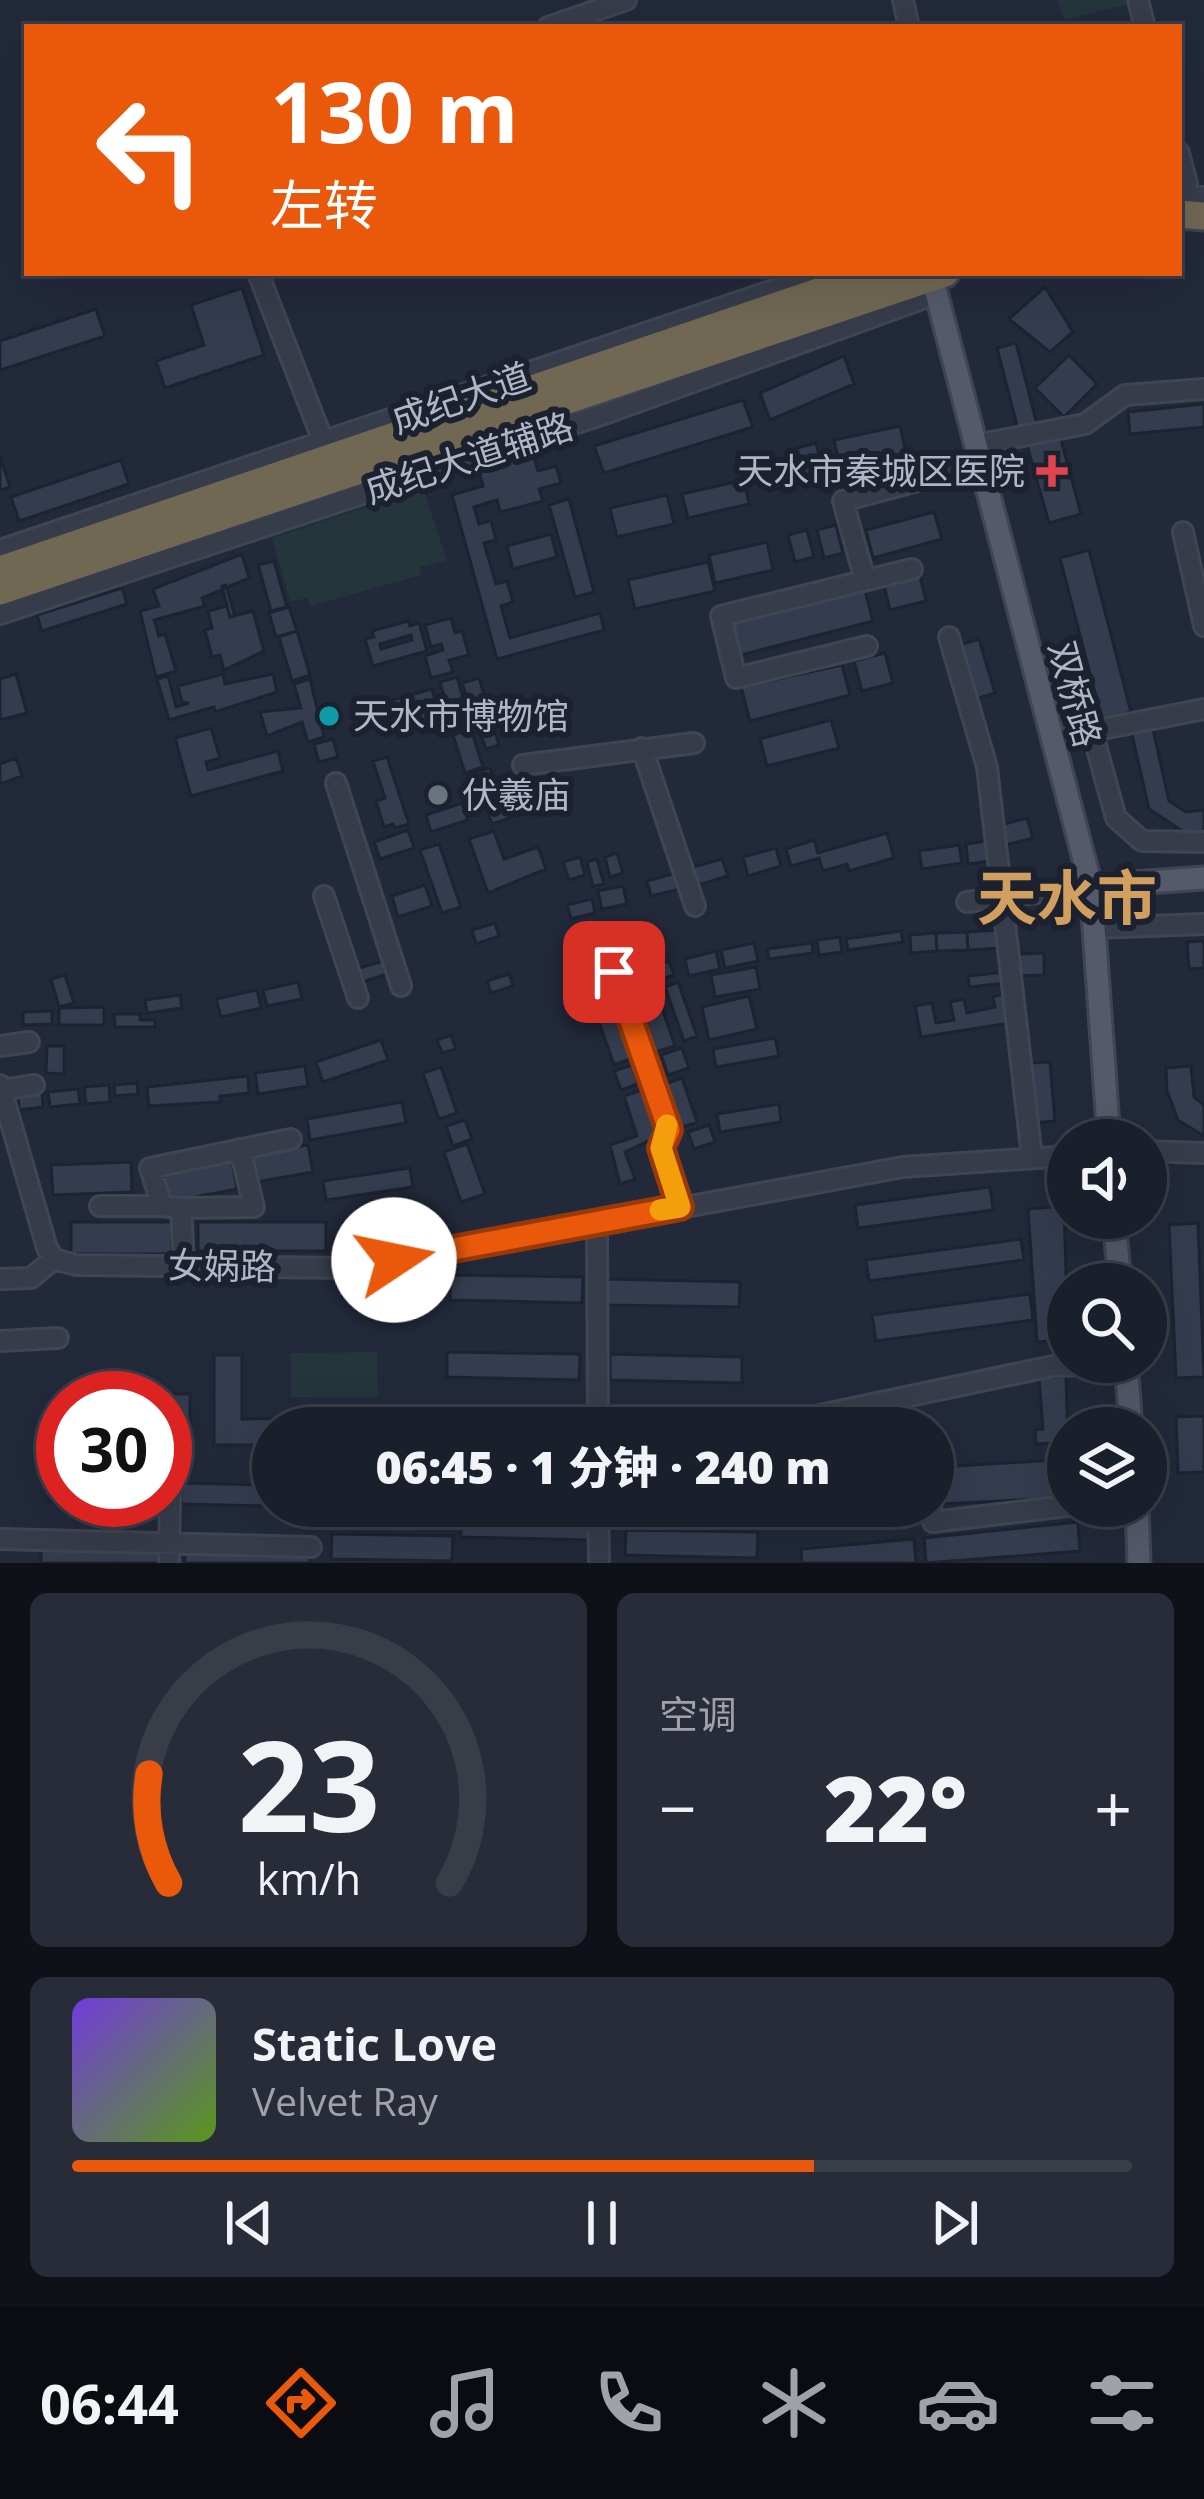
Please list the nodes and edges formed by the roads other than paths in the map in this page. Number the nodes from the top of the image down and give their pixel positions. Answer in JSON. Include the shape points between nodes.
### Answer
{"nodes":[{"id":1,"x":626,"y":0,"type":"edge"},
{"id":2,"x":557,"y":24,"type":"edge"},
{"id":3,"x":259,"y":276,"type":"edge"},
{"id":4,"x":815,"y":276,"type":"edge"},
{"id":5,"x":865,"y":276,"type":"edge"},
{"id":6,"x":936,"y":280,"type":"edge"},
{"id":7,"x":1204,"y":389,"type":"edge"},
{"id":8,"x":323,"y":441,"type":"junction"},
{"id":9,"x":978,"y":455,"type":"junction"},
{"id":10,"x":1183,"y":532,"type":"dead end"},
{"id":11,"x":0,"y":550,"type":"edge"},
{"id":12,"x":912,"y":569,"type":"dead end"},
{"id":13,"x":0,"y":570,"type":"edge"},
{"id":14,"x":865,"y":580,"type":"junction"},
{"id":15,"x":0,"y":591,"type":"edge"},
{"id":16,"x":0,"y":614,"type":"edge"},
{"id":17,"x":1204,"y":626,"type":"edge"},
{"id":18,"x":950,"y":637,"type":"dead end"},
{"id":19,"x":867,"y":646,"type":"dead end"},
{"id":20,"x":1204,"y":709,"type":"edge"},
{"id":21,"x":1092,"y":731,"type":"junction"},
{"id":22,"x":1054,"y":742,"type":"junction"},
{"id":23,"x":694,"y":743,"type":"dead end"},
{"id":24,"x":642,"y":748,"type":"junction"},
{"id":25,"x":523,"y":764,"type":"dead end"},
{"id":26,"x":336,"y":783,"type":"dead end"},
{"id":27,"x":1204,"y":842,"type":"edge"},
{"id":28,"x":1204,"y":878,"type":"edge"},
{"id":29,"x":1091,"y":886,"type":"junction"},
{"id":30,"x":324,"y":896,"type":"dead end"},
{"id":31,"x":999,"y":898,"type":"junction"},
{"id":32,"x":967,"y":902,"type":"dead end"},
{"id":33,"x":695,"y":906,"type":"dead end"},
{"id":34,"x":1204,"y":924,"type":"edge"},
{"id":35,"x":1094,"y":928,"type":"junction"},
{"id":36,"x":614,"y":972,"type":"dead end"},
{"id":37,"x":401,"y":986,"type":"dead end"},
{"id":38,"x":358,"y":998,"type":"dead end"},
{"id":39,"x":29,"y":1042,"type":"dead end"},
{"id":40,"x":0,"y":1046,"type":"edge"},
{"id":41,"x":34,"y":1085,"type":"dead end"},
{"id":42,"x":1,"y":1088,"type":"edge"},
{"id":43,"x":1107,"y":1119,"type":"edge"},
{"id":44,"x":290,"y":1139,"type":"dead end"},
{"id":45,"x":240,"y":1149,"type":"junction"},
{"id":46,"x":1167,"y":1152,"type":"edge"},
{"id":47,"x":1204,"y":1153,"type":"edge"},
{"id":48,"x":1047,"y":1157,"type":"edge"},
{"id":49,"x":1032,"y":1158,"type":"junction"},
{"id":50,"x":100,"y":1206,"type":"dead end"},
{"id":51,"x":171,"y":1207,"type":"junction"},
{"id":52,"x":680,"y":1207,"type":"junction"},
{"id":53,"x":597,"y":1221,"type":"junction"},
{"id":54,"x":54,"y":1259,"type":"junction"},
{"id":55,"x":184,"y":1265,"type":"junction"},
{"id":56,"x":0,"y":1279,"type":"edge"},
{"id":57,"x":58,"y":1338,"type":"dead end"},
{"id":58,"x":0,"y":1341,"type":"edge"},
{"id":59,"x":1047,"y":1367,"type":"edge"},
{"id":60,"x":598,"y":1407,"type":"edge"},
{"id":61,"x":858,"y":1407,"type":"edge"},
{"id":62,"x":1047,"y":1508,"type":"edge"},
{"id":63,"x":954,"y":1520,"type":"edge"},
{"id":64,"x":598,"y":1527,"type":"edge"},
{"id":65,"x":1138,"y":1527,"type":"edge"},
{"id":66,"x":0,"y":1539,"type":"edge"},
{"id":67,"x":310,"y":1547,"type":"dead end"},
{"id":68,"x":169,"y":1553,"type":"edge"},
{"id":69,"x":599,"y":1563,"type":"edge"},
{"id":70,"x":1139,"y":1563,"type":"edge"}],
"edges":[{"from":1,"to":2,"type":"street"},
{"from":3,"to":8,"type":"street"},
{"from":4,"to":8,"type":"street","name":"成纪大道辅路"},
{"from":5,"to":13,"type":"highway","name":"成纪大道"},
{"from":6,"to":9,"type":"main road","name":"双桥路"},
{"from":6,"to":15,"type":"highway","name":"成纪大道"},
{"from":6,"to":16,"type":"street","name":"成纪大道辅路","via":[[610,412]]},
{"from":7,"to":9,"type":"street","via":[[1125,395],[1085,424]]},
{"from":8,"to":11,"type":"street","name":"成纪大道辅路"},
{"from":9,"to":14,"type":"street","via":[[843,500]]},
{"from":9,"to":22,"type":"main road","name":"双桥路"},
{"from":10,"to":17,"type":"street"},
{"from":12,"to":14,"type":"street"},
{"from":14,"to":19,"type":"street","via":[[721,616],[736,678]]},
{"from":18,"to":31,"type":"street","via":[[987,767]]},
{"from":20,"to":21,"type":"street"},
{"from":21,"to":22,"type":"street"},
{"from":21,"to":27,"type":"street","via":[[1116,818],[1142,841]]},
{"from":22,"to":29,"type":"main road","name":"双桥路"},
{"from":23,"to":24,"type":"street"},
{"from":24,"to":25,"type":"street"},
{"from":24,"to":33,"type":"street"},
{"from":26,"to":37,"type":"street"},
{"from":28,"to":29,"type":"main road"},
{"from":29,"to":31,"type":"street"},
{"from":29,"to":35,"type":"main road","name":"双桥路"},
{"from":30,"to":38,"type":"street"},
{"from":31,"to":32,"type":"street"},
{"from":31,"to":49,"type":"street"},
{"from":34,"to":35,"type":"street"},
{"from":35,"to":43,"type":"main road","name":"双桥路"},
{"from":36,"to":52,"type":"street","via":[[669,1130],[661,1148]]},
{"from":39,"to":40,"type":"street"},
{"from":41,"to":42,"type":"street"},
{"from":42,"to":54,"type":"street"},
{"from":44,"to":45,"type":"street"},
{"from":45,"to":51,"type":"street","via":[[150,1168]]},
{"from":45,"to":51,"type":"street","via":[[254,1208]]},
{"from":46,"to":47,"type":"street"},
{"from":48,"to":49,"type":"street","name":"女娲路"},
{"from":49,"to":52,"type":"street","name":"女娲路","via":[[903,1167]]},
{"from":50,"to":51,"type":"street"},
{"from":51,"to":55,"type":"street"},
{"from":52,"to":53,"type":"street","name":"女娲路"},
{"from":53,"to":55,"type":"street","name":"女娲路","via":[[354,1268]]},
{"from":53,"to":60,"type":"street"},
{"from":54,"to":55,"type":"street","name":"女娲路"},
{"from":54,"to":56,"type":"street","via":[[32,1278]]},
{"from":57,"to":58,"type":"street"},
{"from":59,"to":61,"type":"street"},
{"from":62,"to":63,"type":"street"},
{"from":64,"to":69,"type":"street"},
{"from":65,"to":70,"type":"main road"},
{"from":66,"to":68,"type":"street"},
{"from":67,"to":68,"type":"street"}]}
